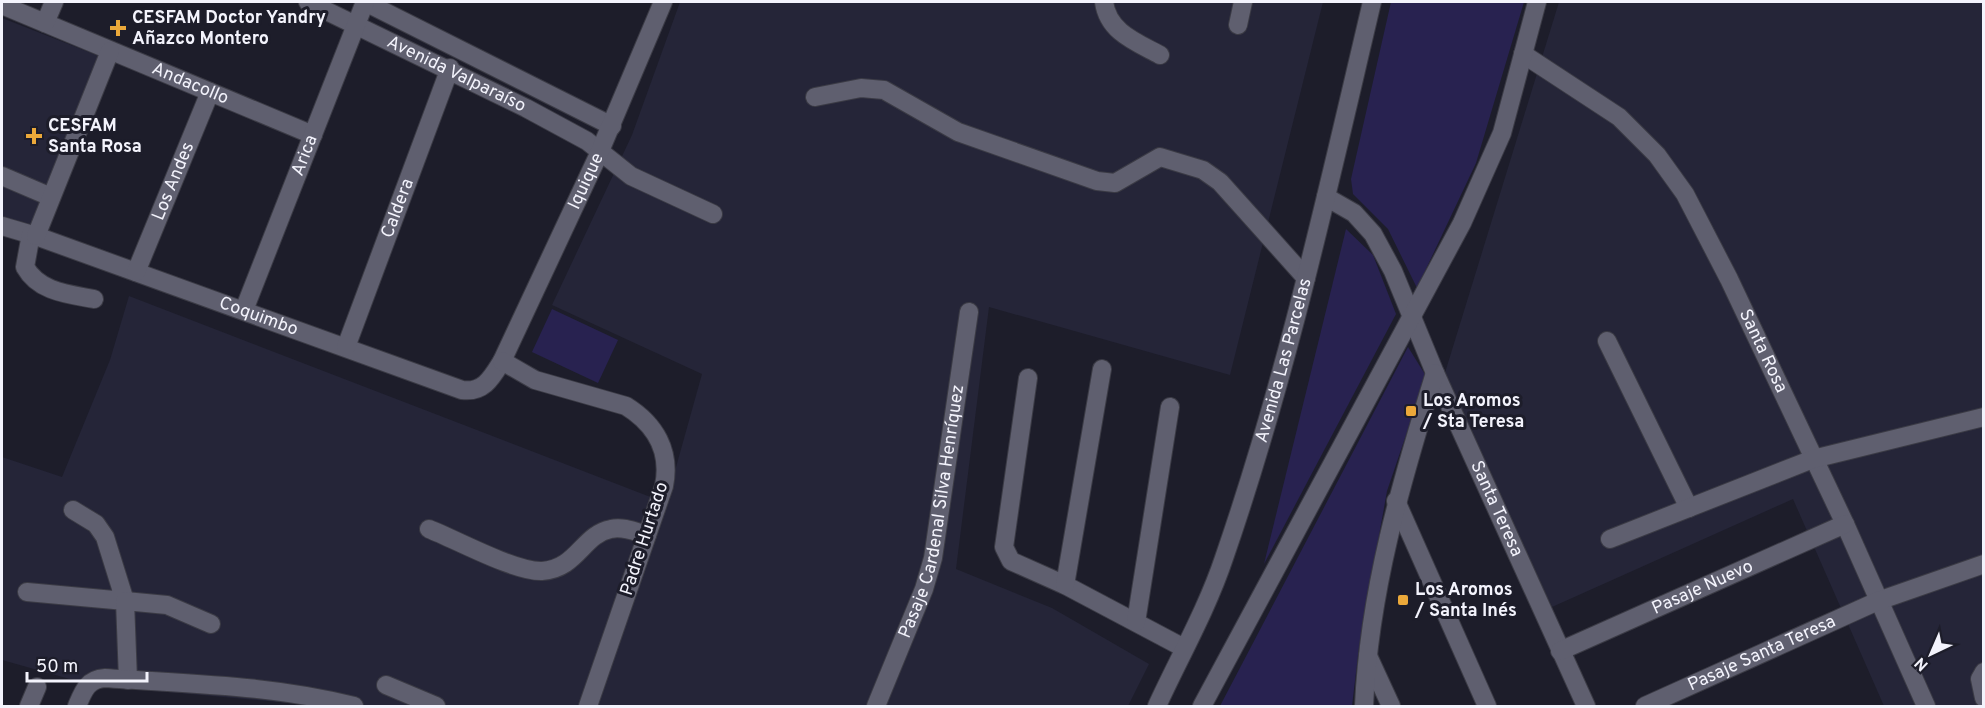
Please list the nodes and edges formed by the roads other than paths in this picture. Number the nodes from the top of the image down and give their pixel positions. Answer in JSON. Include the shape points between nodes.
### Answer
{"nodes":[{"id":1,"x":54,"y":2,"type":"edge"},
{"id":2,"x":308,"y":2,"type":"edge"},
{"id":3,"x":365,"y":2,"type":"edge"},
{"id":4,"x":663,"y":2,"type":"edge"},
{"id":5,"x":1104,"y":2,"type":"edge"},
{"id":6,"x":1243,"y":2,"type":"edge"},
{"id":7,"x":1372,"y":2,"type":"edge"},
{"id":8,"x":1537,"y":2,"type":"edge"},
{"id":9,"x":2,"y":5,"type":"edge"},
{"id":10,"x":45,"y":23,"type":"junction"},
{"id":11,"x":356,"y":23,"type":"junction"},
{"id":12,"x":1238,"y":25,"type":"dead end"},
{"id":13,"x":110,"y":51,"type":"junction"},
{"id":14,"x":1523,"y":54,"type":"junction"},
{"id":15,"x":1160,"y":55,"type":"dead end"},
{"id":16,"x":450,"y":68,"type":"junction"},
{"id":17,"x":210,"y":92,"type":"junction"},
{"id":18,"x":815,"y":97,"type":"dead end"},
{"id":19,"x":612,"y":126,"type":"junction"},
{"id":20,"x":313,"y":135,"type":"junction"},
{"id":21,"x":599,"y":152,"type":"junction"},
{"id":22,"x":2,"y":176,"type":"edge"},
{"id":23,"x":51,"y":197,"type":"junction"},
{"id":24,"x":1326,"y":197,"type":"junction"},
{"id":25,"x":713,"y":213,"type":"dead end"},
{"id":26,"x":2,"y":226,"type":"edge"},
{"id":27,"x":33,"y":235,"type":"junction"},
{"id":28,"x":136,"y":272,"type":"junction"},
{"id":29,"x":1306,"y":278,"type":"junction"},
{"id":30,"x":94,"y":299,"type":"dead end"},
{"id":31,"x":244,"y":310,"type":"junction"},
{"id":32,"x":969,"y":312,"type":"dead end"},
{"id":33,"x":1411,"y":318,"type":"junction"},
{"id":34,"x":1607,"y":342,"type":"dead end"},
{"id":35,"x":346,"y":347,"type":"junction"},
{"id":36,"x":502,"y":361,"type":"junction"},
{"id":37,"x":1102,"y":369,"type":"dead end"},
{"id":38,"x":1435,"y":373,"type":"junction"},
{"id":39,"x":1028,"y":378,"type":"dead end"},
{"id":40,"x":1170,"y":407,"type":"dead end"},
{"id":41,"x":1983,"y":417,"type":"edge"},
{"id":42,"x":1813,"y":459,"type":"junction"},
{"id":43,"x":1396,"y":501,"type":"junction"},
{"id":44,"x":1689,"y":508,"type":"junction"},
{"id":45,"x":73,"y":510,"type":"dead end"},
{"id":46,"x":1845,"y":524,"type":"junction"},
{"id":47,"x":429,"y":529,"type":"dead end"},
{"id":48,"x":647,"y":535,"type":"junction"},
{"id":49,"x":1610,"y":539,"type":"dead end"},
{"id":50,"x":1983,"y":564,"type":"edge"},
{"id":51,"x":1065,"y":585,"type":"junction"},
{"id":52,"x":27,"y":592,"type":"dead end"},
{"id":53,"x":125,"y":601,"type":"junction"},
{"id":54,"x":1878,"y":601,"type":"junction"},
{"id":55,"x":1136,"y":622,"type":"junction"},
{"id":56,"x":211,"y":624,"type":"dead end"},
{"id":57,"x":1184,"y":648,"type":"junction"},
{"id":58,"x":1560,"y":651,"type":"junction"},
{"id":59,"x":1366,"y":652,"type":"junction"},
{"id":60,"x":1983,"y":672,"type":"edge"},
{"id":61,"x":128,"y":680,"type":"junction"},
{"id":62,"x":386,"y":685,"type":"dead end"},
{"id":63,"x":38,"y":687,"type":"dead end"},
{"id":64,"x":1983,"y":698,"type":"edge"},
{"id":65,"x":29,"y":706,"type":"edge"},
{"id":66,"x":77,"y":706,"type":"edge"},
{"id":67,"x":354,"y":706,"type":"edge"},
{"id":68,"x":436,"y":706,"type":"edge"},
{"id":69,"x":588,"y":706,"type":"edge"},
{"id":70,"x":876,"y":706,"type":"edge"},
{"id":71,"x":1157,"y":706,"type":"edge"},
{"id":72,"x":1202,"y":706,"type":"edge"},
{"id":73,"x":1364,"y":706,"type":"edge"},
{"id":74,"x":1391,"y":706,"type":"edge"},
{"id":75,"x":1487,"y":706,"type":"edge"},
{"id":76,"x":1586,"y":706,"type":"edge"},
{"id":77,"x":1645,"y":706,"type":"edge"},
{"id":78,"x":1926,"y":706,"type":"edge"}],
"edges":[{"from":1,"to":10,"type":"street"},
{"from":2,"to":11,"type":"street","name":"Avenida Valparaíso"},
{"from":3,"to":11,"type":"street","name":"Arica"},
{"from":3,"to":19,"type":"street","name":"Avenida Valparaíso"},
{"from":4,"to":19,"type":"street","name":"Iquique"},
{"from":5,"to":15,"type":"street","via":[[1111,22],[1123,36]]},
{"from":6,"to":12,"type":"street"},
{"from":7,"to":24,"type":"street","name":"Avenida Las Parcelas"},
{"from":8,"to":14,"type":"street"},
{"from":9,"to":10,"type":"street","name":"Andacollo"},
{"from":10,"to":13,"type":"street","name":"Andacollo"},
{"from":11,"to":16,"type":"street","name":"Avenida Valparaíso"},
{"from":11,"to":20,"type":"street","name":"Arica"},
{"from":13,"to":17,"type":"street","name":"Andacollo"},
{"from":13,"to":23,"type":"street"},
{"from":14,"to":33,"type":"street","via":[[1502,133],[1457,232]]},
{"from":14,"to":42,"type":"street","name":"Santa Rosa","via":[[1619,117],[1657,155],[1685,194]]},
{"from":16,"to":21,"type":"street","name":"Avenida Valparaíso","via":[[587,141]]},
{"from":16,"to":35,"type":"street","name":"Caldera"},
{"from":17,"to":20,"type":"street","name":"Andacollo"},
{"from":17,"to":28,"type":"street","name":"Los Andes"},
{"from":18,"to":29,"type":"street","via":[[861,88],[884,90],[958,132],[1097,181],[1115,183],[1160,157],[1203,170],[1220,182]]},
{"from":19,"to":21,"type":"street","name":"Iquique"},
{"from":20,"to":31,"type":"street","name":"Arica"},
{"from":21,"to":25,"type":"street","name":"Avenida Valparaíso","via":[[631,176]]},
{"from":21,"to":36,"type":"street","name":"Iquique"},
{"from":22,"to":23,"type":"street"},
{"from":23,"to":27,"type":"street"},
{"from":24,"to":29,"type":"street","name":"Avenida Las Parcelas"},
{"from":24,"to":33,"type":"street","name":"Santa Teresa","via":[[1354,213],[1373,234]]},
{"from":26,"to":27,"type":"street","name":"Coquimbo"},
{"from":27,"to":28,"type":"street","name":"Coquimbo"},
{"from":27,"to":30,"type":"street","via":[[25,267],[36,282],[62,293]]},
{"from":28,"to":31,"type":"street","name":"Coquimbo"},
{"from":29,"to":57,"type":"street","name":"Avenida Las Parcelas","via":[[1224,560]]},
{"from":31,"to":35,"type":"street","name":"Coquimbo"},
{"from":32,"to":70,"type":"street","name":"Pasaje Cardenal Silva Henríquez","via":[[933,558]]},
{"from":33,"to":38,"type":"street","name":"Santa Teresa"},
{"from":33,"to":72,"type":"street"},
{"from":34,"to":44,"type":"street"},
{"from":35,"to":36,"type":"street","name":"Coquimbo","via":[[468,391],[484,386]]},
{"from":36,"to":48,"type":"street","name":"Padre Hurtado","via":[[535,380],[626,406],[646,421],[662,446],[666,468]]},
{"from":37,"to":51,"type":"street"},
{"from":38,"to":43,"type":"street"},
{"from":38,"to":58,"type":"street","name":"Santa Teresa"},
{"from":39,"to":51,"type":"street","via":[[1004,547],[1011,561]]},
{"from":40,"to":55,"type":"street"},
{"from":41,"to":42,"type":"street"},
{"from":42,"to":44,"type":"street"},
{"from":42,"to":46,"type":"street","name":"Santa Rosa"},
{"from":43,"to":59,"type":"street"},
{"from":43,"to":75,"type":"street"},
{"from":44,"to":49,"type":"street"},
{"from":45,"to":53,"type":"street","via":[[96,524],[105,537]]},
{"from":46,"to":54,"type":"street","name":"Santa Rosa"},
{"from":46,"to":58,"type":"street","name":"Pasaje Nuevo"},
{"from":47,"to":48,"type":"street","via":[[528,570],[543,571],[560,568],[609,529]]},
{"from":48,"to":69,"type":"street","name":"Padre Hurtado"},
{"from":50,"to":54,"type":"street","name":"Pasaje Santa Teresa"},
{"from":51,"to":55,"type":"street"},
{"from":52,"to":53,"type":"street"},
{"from":53,"to":56,"type":"street","via":[[167,605]]},
{"from":53,"to":61,"type":"street"},
{"from":54,"to":77,"type":"street","name":"Pasaje Santa Teresa"},
{"from":54,"to":78,"type":"street","name":"Santa Rosa"},
{"from":55,"to":57,"type":"street"},
{"from":57,"to":71,"type":"street","name":"Avenida Las Parcelas"},
{"from":58,"to":76,"type":"street","name":"Santa Teresa"},
{"from":59,"to":73,"type":"street"},
{"from":59,"to":74,"type":"street"},
{"from":60,"to":64,"type":"street"},
{"from":61,"to":66,"type":"street","via":[[91,682]]},
{"from":61,"to":67,"type":"street","via":[[243,688]]},
{"from":62,"to":68,"type":"street"},
{"from":63,"to":65,"type":"street"}]}
